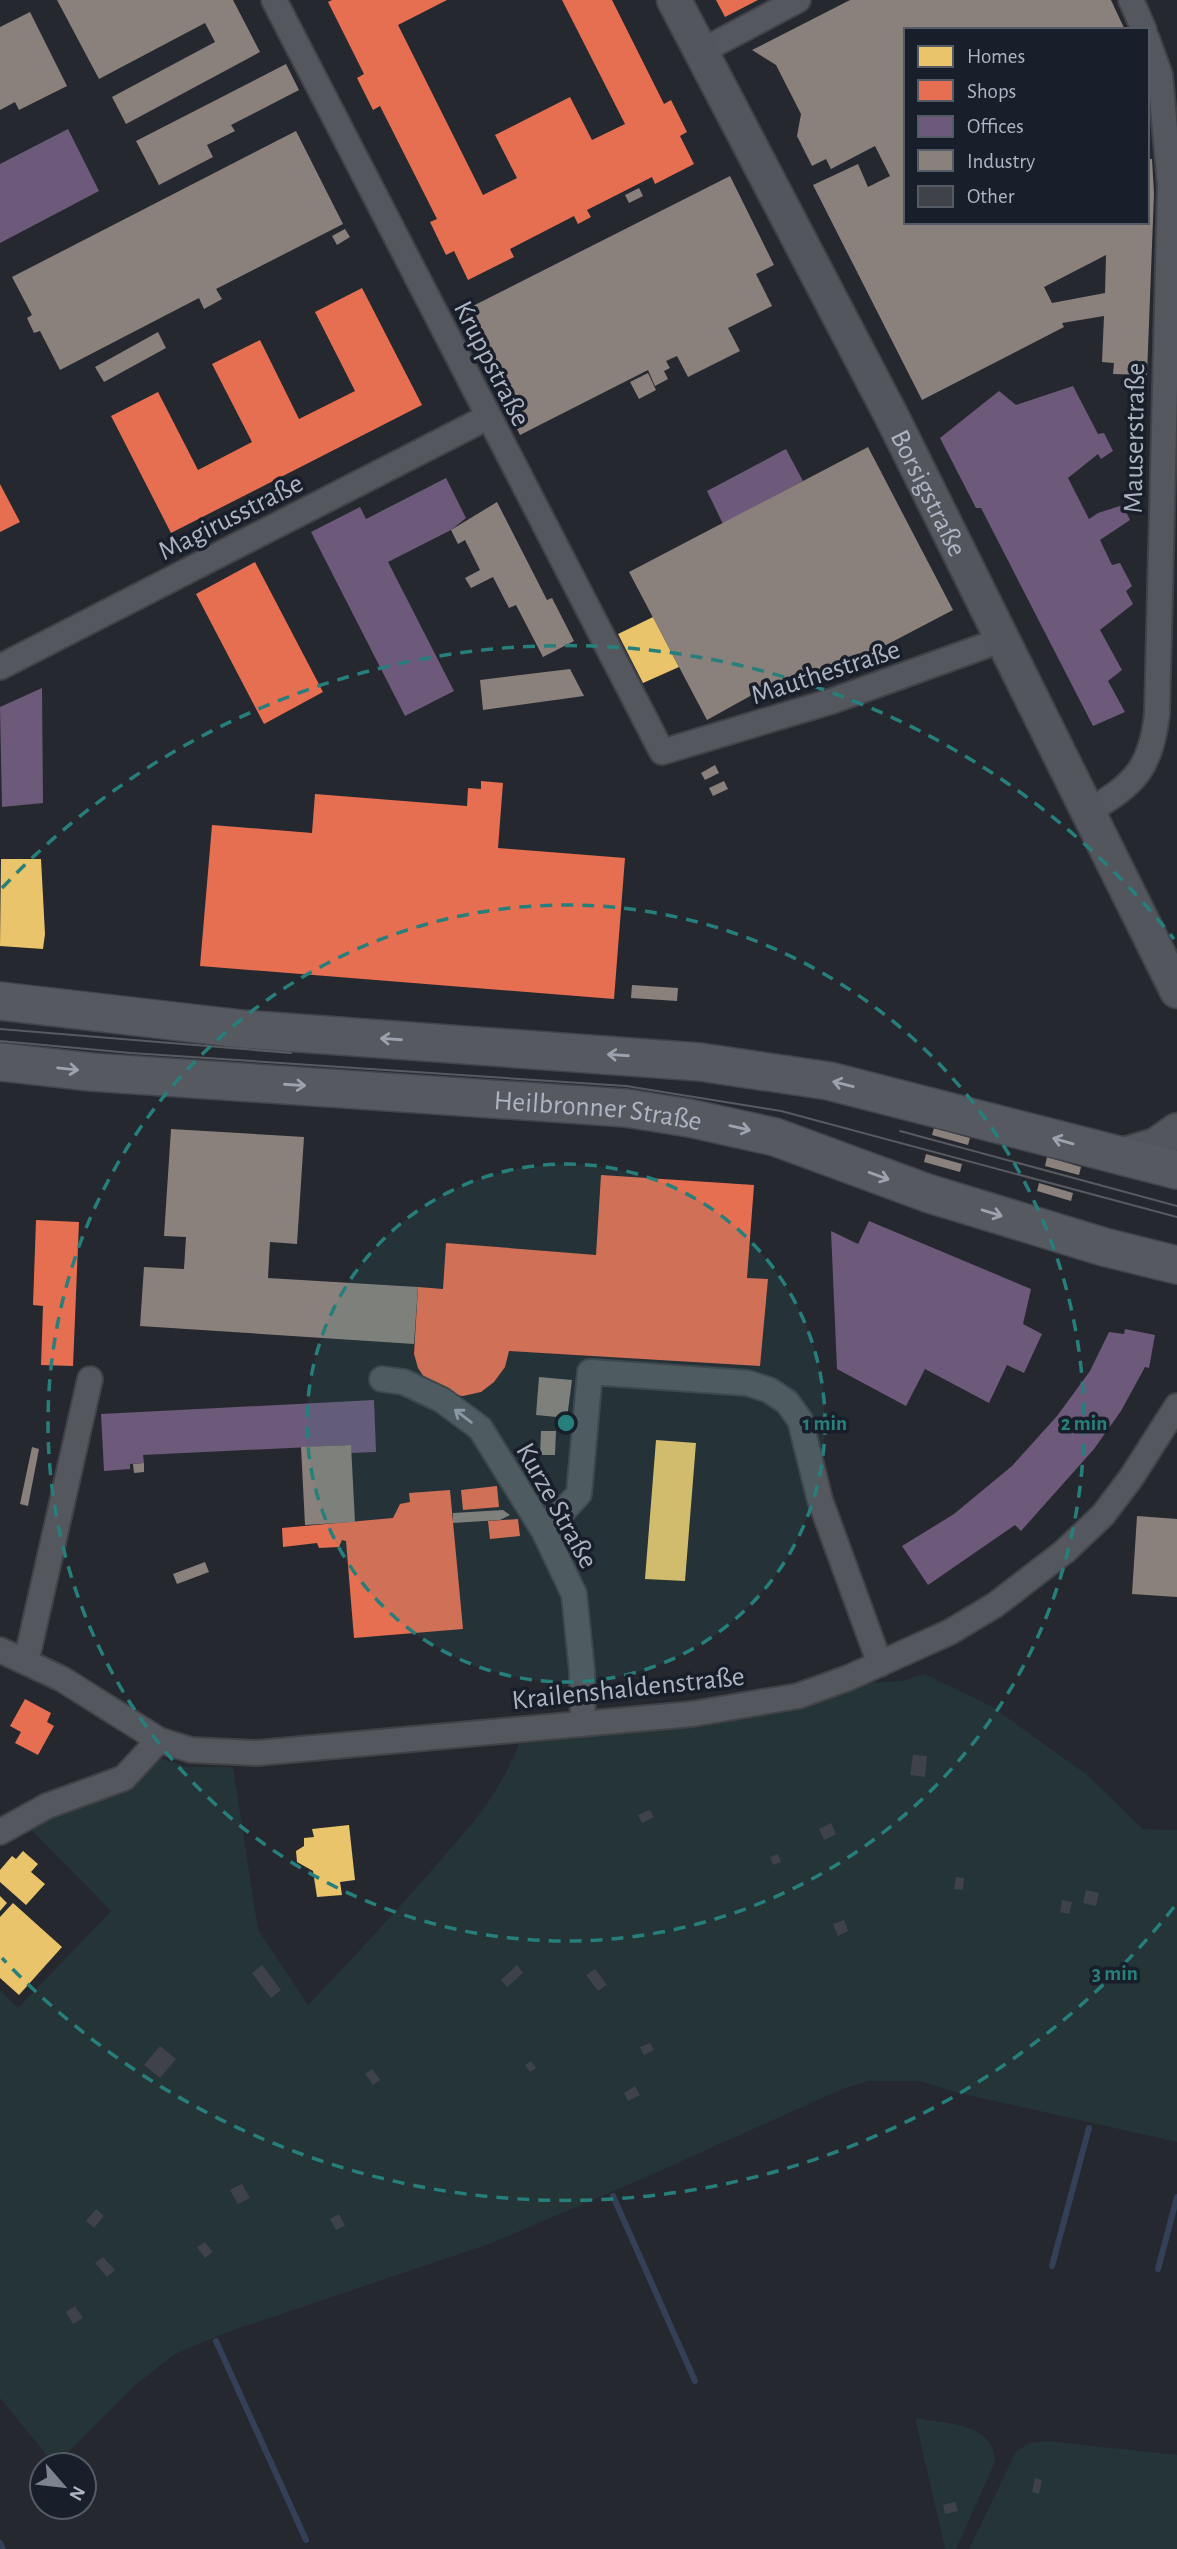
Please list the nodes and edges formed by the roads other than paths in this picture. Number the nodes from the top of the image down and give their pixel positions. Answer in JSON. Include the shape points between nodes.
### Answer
{"nodes":[{"id":1,"x":274,"y":0,"type":"edge"},
{"id":2,"x":674,"y":0,"type":"edge"},
{"id":3,"x":798,"y":0,"type":"edge"},
{"id":4,"x":1131,"y":0,"type":"edge"},
{"id":5,"x":1143,"y":28,"type":"edge"},
{"id":6,"x":1149,"y":45,"type":"edge"},
{"id":7,"x":700,"y":52,"type":"junction"},
{"id":8,"x":488,"y":417,"type":"junction"},
{"id":9,"x":1004,"y":639,"type":"junction"},
{"id":10,"x":0,"y":667,"type":"edge"},
{"id":11,"x":662,"y":752,"type":"joint"},
{"id":12,"x":1089,"y":811,"type":"junction"},
{"id":13,"x":1177,"y":991,"type":"edge"},
{"id":14,"x":0,"y":1001,"type":"edge"},
{"id":15,"x":0,"y":1062,"type":"edge"},
{"id":16,"x":1177,"y":1130,"type":"edge"},
{"id":17,"x":1118,"y":1156,"type":"junction"},
{"id":18,"x":1177,"y":1170,"type":"edge"},
{"id":19,"x":1177,"y":1265,"type":"edge"},
{"id":20,"x":90,"y":1379,"type":"dead end"},
{"id":21,"x":382,"y":1380,"type":"dead end"},
{"id":22,"x":1177,"y":1406,"type":"edge"},
{"id":23,"x":544,"y":1531,"type":"junction"},
{"id":24,"x":0,"y":1650,"type":"edge"},
{"id":25,"x":26,"y":1662,"type":"junction"},
{"id":26,"x":880,"y":1664,"type":"junction"},
{"id":27,"x":583,"y":1724,"type":"junction"},
{"id":28,"x":159,"y":1740,"type":"junction"},
{"id":29,"x":0,"y":1832,"type":"edge"}],
"edges":[{"from":1,"to":8,"type":"street","name":"Kruppstraße"},
{"from":2,"to":7,"type":"main road","name":"Borsigstraße"},
{"from":3,"to":7,"type":"street"},
{"from":4,"to":5,"type":"street"},
{"from":6,"to":12,"type":"street","name":"Mauserstraße","via":[[1160,75],[1170,184],[1157,714],[1154,742],[1144,767],[1129,785]]},
{"from":7,"to":9,"type":"main road","name":"Borsigstraße"},
{"from":8,"to":10,"type":"street","name":"Magirusstraße"},
{"from":8,"to":11,"type":"street","name":"Kruppstraße"},
{"from":9,"to":11,"type":"street","name":"Mauthestraße","via":[[832,701]]},
{"from":9,"to":12,"type":"main road","name":"Borsigstraße"},
{"from":12,"to":13,"type":"main road","name":"Borsigstraße"},
{"from":17,"to":14,"type":"main road","name":"Heilbronner Straße","one_way":true,"via":[[830,1081],[700,1062],[242,1029]]},
{"from":15,"to":19,"type":"main road","name":"Heilbronner Straße","one_way":true,"via":[[626,1108],[690,1118],[775,1137],[927,1193]]},
{"from":16,"to":17,"type":"main road","via":[[1156,1145]]},
{"from":17,"to":18,"type":"main road","name":"Heilbronner Straße"},
{"from":20,"to":25,"type":"street"},
{"from":23,"to":21,"type":"street","name":"Kurze Straße","one_way":true,"via":[[480,1428],[442,1400],[404,1382]]},
{"from":22,"to":26,"type":"street","name":"Krailenshaldenstraße","via":[[1103,1515],[1064,1552],[995,1605]]},
{"from":23,"to":26,"type":"street","via":[[579,1494],[590,1372],[747,1382],[769,1390],[787,1402],[800,1420],[820,1500]]},
{"from":23,"to":27,"type":"street","name":"Kurze Straße","via":[[574,1594]]},
{"from":24,"to":25,"type":"street","name":"Krailenshaldenstraße"},
{"from":25,"to":28,"type":"street","name":"Krailenshaldenstraße","via":[[62,1679]]},
{"from":26,"to":27,"type":"street","name":"Krailenshaldenstraße","via":[[798,1696],[692,1714]]},
{"from":27,"to":28,"type":"street","name":"Krailenshaldenstraße","via":[[257,1753],[191,1750]]},
{"from":28,"to":29,"type":"street","via":[[124,1778],[47,1806]]}]}
